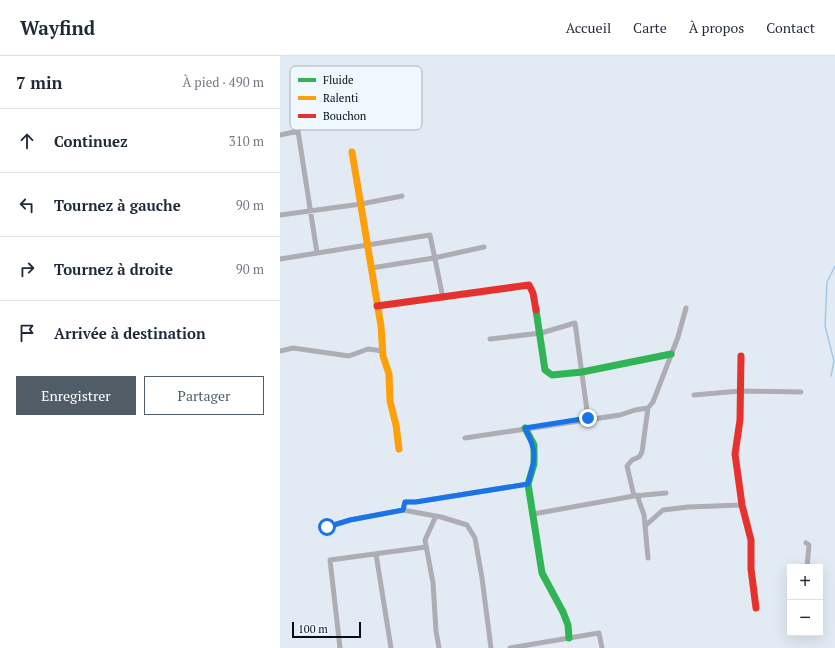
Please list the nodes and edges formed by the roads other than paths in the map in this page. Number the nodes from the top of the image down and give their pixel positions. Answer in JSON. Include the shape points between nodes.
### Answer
{"nodes":[{"id":1,"x":280,"y":135,"type":"edge"},
{"id":2,"x":352,"y":152,"type":"dead end"},
{"id":3,"x":402,"y":196,"type":"dead end"},
{"id":4,"x":361,"y":204,"type":"junction"},
{"id":5,"x":312,"y":211,"type":"junction"},
{"id":6,"x":280,"y":215,"type":"edge"},
{"id":7,"x":367,"y":244,"type":"junction"},
{"id":8,"x":484,"y":247,"type":"dead end"},
{"id":9,"x":317,"y":253,"type":"junction"},
{"id":10,"x":434,"y":258,"type":"junction"},
{"id":11,"x":280,"y":259,"type":"edge"},
{"id":12,"x":371,"y":268,"type":"junction"},
{"id":13,"x":443,"y":298,"type":"junction"},
{"id":14,"x":377,"y":306,"type":"junction"},
{"id":15,"x":686,"y":308,"type":"dead end"},
{"id":16,"x":541,"y":333,"type":"junction"},
{"id":17,"x":490,"y":339,"type":"dead end"},
{"id":18,"x":280,"y":350,"type":"edge"},
{"id":19,"x":383,"y":351,"type":"junction"},
{"id":20,"x":672,"y":354,"type":"junction"},
{"id":21,"x":740,"y":356,"type":"dead end"},
{"id":22,"x":582,"y":372,"type":"junction"},
{"id":23,"x":740,"y":391,"type":"junction"},
{"id":24,"x":801,"y":392,"type":"dead end"},
{"id":25,"x":694,"y":396,"type":"dead end"},
{"id":26,"x":648,"y":408,"type":"junction"},
{"id":27,"x":588,"y":418,"type":"junction"},
{"id":28,"x":525,"y":428,"type":"junction"},
{"id":29,"x":465,"y":438,"type":"dead end"},
{"id":30,"x":399,"y":449,"type":"dead end"},
{"id":31,"x":528,"y":484,"type":"junction"},
{"id":32,"x":666,"y":493,"type":"dead end"},
{"id":33,"x":636,"y":496,"type":"junction"},
{"id":34,"x":742,"y":505,"type":"junction"},
{"id":35,"x":403,"y":510,"type":"junction"},
{"id":36,"x":533,"y":514,"type":"junction"},
{"id":37,"x":436,"y":516,"type":"junction"},
{"id":38,"x":645,"y":526,"type":"junction"},
{"id":39,"x":327,"y":527,"type":"dead end"},
{"id":40,"x":806,"y":543,"type":"dead end"},
{"id":41,"x":426,"y":547,"type":"junction"},
{"id":42,"x":376,"y":554,"type":"junction"},
{"id":43,"x":648,"y":558,"type":"dead end"},
{"id":44,"x":807,"y":564,"type":"edge"},
{"id":45,"x":756,"y":608,"type":"dead end"},
{"id":46,"x":569,"y":638,"type":"junction"},
{"id":47,"x":340,"y":648,"type":"edge"},
{"id":48,"x":391,"y":648,"type":"edge"},
{"id":49,"x":439,"y":648,"type":"edge"},
{"id":50,"x":492,"y":648,"type":"edge"},
{"id":51,"x":510,"y":648,"type":"edge"},
{"id":52,"x":602,"y":648,"type":"edge"}],
"edges":[{"from":1,"to":5,"type":"street","via":[[298,131]]},
{"from":2,"to":4,"type":"street"},
{"from":3,"to":4,"type":"street"},
{"from":4,"to":5,"type":"street"},
{"from":4,"to":7,"type":"street"},
{"from":5,"to":6,"type":"street"},
{"from":5,"to":9,"type":"street"},
{"from":7,"to":9,"type":"street"},
{"from":7,"to":10,"type":"street","via":[[430,235]]},
{"from":7,"to":12,"type":"street"},
{"from":8,"to":10,"type":"street"},
{"from":9,"to":11,"type":"street"},
{"from":10,"to":12,"type":"street"},
{"from":10,"to":13,"type":"street"},
{"from":12,"to":14,"type":"street"},
{"from":13,"to":14,"type":"street"},
{"from":13,"to":16,"type":"street","via":[[529,285]]},
{"from":14,"to":19,"type":"street"},
{"from":15,"to":20,"type":"street"},
{"from":16,"to":17,"type":"street"},
{"from":16,"to":22,"type":"street","via":[[545,370],[552,375]]},
{"from":16,"to":22,"type":"street","via":[[575,323]]},
{"from":18,"to":19,"type":"street","via":[[293,348],[349,356],[368,349]]},
{"from":19,"to":30,"type":"street","via":[[389,374],[390,401]]},
{"from":20,"to":22,"type":"street"},
{"from":20,"to":26,"type":"street","via":[[653,402]]},
{"from":21,"to":23,"type":"street"},
{"from":22,"to":27,"type":"street"},
{"from":23,"to":24,"type":"street"},
{"from":23,"to":25,"type":"street"},
{"from":23,"to":34,"type":"street","via":[[740,420],[735,454]]},
{"from":26,"to":27,"type":"street"},
{"from":26,"to":33,"type":"street","via":[[642,452],[640,457],[632,460],[627,466]]},
{"from":27,"to":28,"type":"street"},
{"from":28,"to":29,"type":"street"},
{"from":28,"to":31,"type":"street","via":[[534,445],[534,464]]},
{"from":31,"to":35,"type":"street","via":[[405,502]]},
{"from":31,"to":36,"type":"street"},
{"from":32,"to":33,"type":"street"},
{"from":33,"to":36,"type":"street"},
{"from":33,"to":38,"type":"street"},
{"from":34,"to":38,"type":"street","via":[[663,510]]},
{"from":34,"to":45,"type":"street","via":[[751,540]]},
{"from":35,"to":37,"type":"street"},
{"from":35,"to":39,"type":"street"},
{"from":36,"to":46,"type":"street","via":[[542,573],[568,625]]},
{"from":37,"to":41,"type":"street","via":[[425,540]]},
{"from":37,"to":50,"type":"street","via":[[467,525],[474,538]]},
{"from":38,"to":43,"type":"street"},
{"from":40,"to":44,"type":"street","via":[[809,545]]},
{"from":41,"to":42,"type":"street"},
{"from":41,"to":49,"type":"street","via":[[433,583]]},
{"from":42,"to":47,"type":"street","via":[[330,560]]},
{"from":42,"to":48,"type":"street"},
{"from":46,"to":51,"type":"street"},
{"from":46,"to":52,"type":"street","via":[[599,633]]}]}
